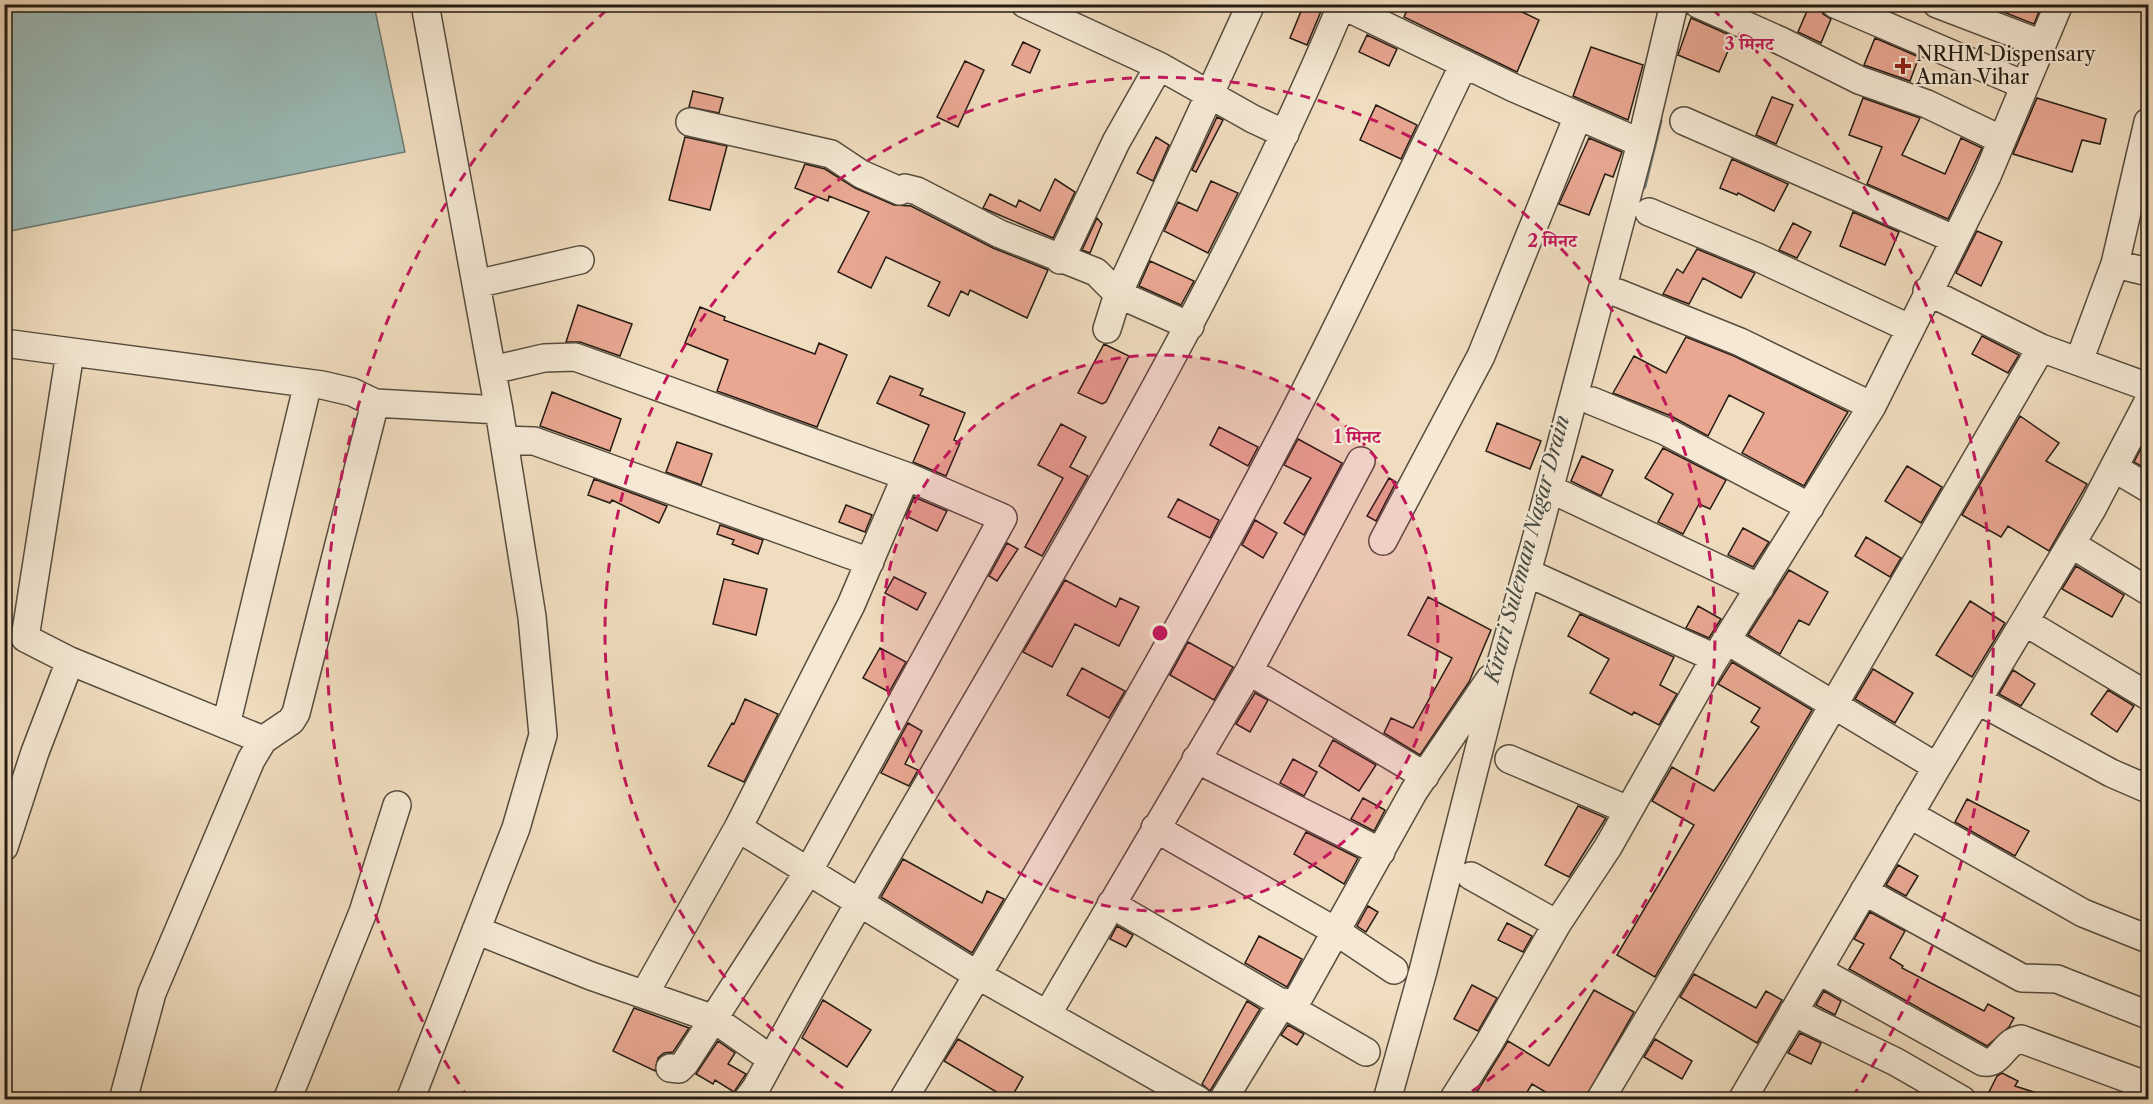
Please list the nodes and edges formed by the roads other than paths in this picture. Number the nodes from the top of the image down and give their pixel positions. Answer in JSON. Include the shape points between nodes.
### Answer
{"nodes":[{"id":1,"x":425,"y":4,"type":"edge"},
{"id":2,"x":1025,"y":4,"type":"edge"},
{"id":3,"x":1251,"y":4,"type":"edge"},
{"id":4,"x":1698,"y":4,"type":"edge"},
{"id":5,"x":1834,"y":4,"type":"edge"},
{"id":6,"x":1937,"y":4,"type":"edge"},
{"id":7,"x":2059,"y":4,"type":"edge"},
{"id":8,"x":1341,"y":5,"type":"edge"},
{"id":9,"x":1665,"y":8,"type":"edge"},
{"id":10,"x":2042,"y":44,"type":"junction"},
{"id":11,"x":1464,"y":64,"type":"junction"},
{"id":12,"x":1159,"y":66,"type":"junction"},
{"id":13,"x":2024,"y":85,"type":"junction"},
{"id":14,"x":1211,"y":95,"type":"junction"},
{"id":15,"x":1578,"y":116,"type":"junction"},
{"id":16,"x":1684,"y":121,"type":"dead end"},
{"id":17,"x":690,"y":122,"type":"dead end"},
{"id":18,"x":2148,"y":122,"type":"edge"},
{"id":19,"x":1285,"y":134,"type":"junction"},
{"id":20,"x":2002,"y":140,"type":"junction"},
{"id":21,"x":1641,"y":143,"type":"junction"},
{"id":22,"x":2141,"y":185,"type":"edge"},
{"id":23,"x":1649,"y":212,"type":"dead end"},
{"id":24,"x":1954,"y":239,"type":"junction"},
{"id":25,"x":580,"y":260,"type":"dead end"},
{"id":26,"x":1060,"y":260,"type":"junction"},
{"id":27,"x":2115,"y":264,"type":"junction"},
{"id":28,"x":2148,"y":272,"type":"edge"},
{"id":29,"x":476,"y":284,"type":"junction"},
{"id":30,"x":1927,"y":291,"type":"junction"},
{"id":31,"x":1618,"y":293,"type":"dead end"},
{"id":32,"x":1118,"y":294,"type":"junction"},
{"id":33,"x":1190,"y":326,"type":"junction"},
{"id":34,"x":1909,"y":328,"type":"junction"},
{"id":35,"x":1107,"y":329,"type":"dead end"},
{"id":36,"x":4,"y":343,"type":"edge"},
{"id":37,"x":2041,"y":348,"type":"junction"},
{"id":38,"x":70,"y":352,"type":"junction"},
{"id":39,"x":2079,"y":362,"type":"junction"},
{"id":40,"x":492,"y":370,"type":"junction"},
{"id":41,"x":308,"y":383,"type":"junction"},
{"id":42,"x":2148,"y":387,"type":"edge"},
{"id":43,"x":1592,"y":401,"type":"dead end"},
{"id":44,"x":2148,"y":402,"type":"edge"},
{"id":45,"x":375,"y":403,"type":"junction"},
{"id":46,"x":1872,"y":406,"type":"junction"},
{"id":47,"x":499,"y":410,"type":"junction"},
{"id":48,"x":504,"y":440,"type":"junction"},
{"id":49,"x":1361,"y":461,"type":"dead end"},
{"id":50,"x":2114,"y":468,"type":"junction"},
{"id":51,"x":906,"y":476,"type":"junction"},
{"id":52,"x":2148,"y":488,"type":"edge"},
{"id":53,"x":1563,"y":495,"type":"dead end"},
{"id":54,"x":1810,"y":507,"type":"junction"},
{"id":55,"x":1383,"y":541,"type":"dead end"},
{"id":56,"x":2071,"y":544,"type":"junction"},
{"id":57,"x":870,"y":562,"type":"junction"},
{"id":58,"x":1539,"y":578,"type":"dead end"},
{"id":59,"x":1760,"y":588,"type":"junction"},
{"id":60,"x":2148,"y":591,"type":"edge"},
{"id":61,"x":2025,"y":622,"type":"junction"},
{"id":62,"x":15,"y":635,"type":"edge"},
{"id":63,"x":1721,"y":649,"type":"junction"},
{"id":64,"x":70,"y":661,"type":"junction"},
{"id":65,"x":1501,"y":663,"type":"junction"},
{"id":66,"x":1249,"y":671,"type":"junction"},
{"id":67,"x":2148,"y":696,"type":"edge"},
{"id":68,"x":1977,"y":700,"type":"junction"},
{"id":69,"x":1833,"y":706,"type":"junction"},
{"id":70,"x":226,"y":725,"type":"junction"},
{"id":71,"x":263,"y":740,"type":"junction"},
{"id":72,"x":1197,"y":759,"type":"junction"},
{"id":73,"x":1509,"y":759,"type":"dead end"},
{"id":74,"x":1937,"y":767,"type":"junction"},
{"id":75,"x":1425,"y":776,"type":"junction"},
{"id":76,"x":2148,"y":789,"type":"edge"},
{"id":77,"x":397,"y":805,"type":"dead end"},
{"id":78,"x":1628,"y":810,"type":"junction"},
{"id":79,"x":1909,"y":814,"type":"junction"},
{"id":80,"x":738,"y":828,"type":"junction"},
{"id":81,"x":1155,"y":828,"type":"junction"},
{"id":82,"x":4,"y":847,"type":"edge"},
{"id":83,"x":1382,"y":852,"type":"junction"},
{"id":84,"x":808,"y":872,"type":"junction"},
{"id":85,"x":1471,"y":876,"type":"dead end"},
{"id":86,"x":1864,"y":891,"type":"junction"},
{"id":87,"x":859,"y":904,"type":"junction"},
{"id":88,"x":1112,"y":904,"type":"junction"},
{"id":89,"x":1557,"y":924,"type":"junction"},
{"id":90,"x":476,"y":930,"type":"junction"},
{"id":91,"x":1337,"y":932,"type":"junction"},
{"id":92,"x":2148,"y":939,"type":"edge"},
{"id":93,"x":1394,"y":970,"type":"dead end"},
{"id":94,"x":1818,"y":970,"type":"junction"},
{"id":95,"x":980,"y":976,"type":"junction"},
{"id":96,"x":645,"y":993,"type":"junction"},
{"id":97,"x":1288,"y":1005,"type":"junction"},
{"id":98,"x":1793,"y":1012,"type":"junction"},
{"id":99,"x":1048,"y":1013,"type":"junction"},
{"id":100,"x":2148,"y":1015,"type":"edge"},
{"id":101,"x":714,"y":1019,"type":"junction"},
{"id":102,"x":1366,"y":1052,"type":"dead end"},
{"id":103,"x":771,"y":1059,"type":"junction"},
{"id":104,"x":670,"y":1068,"type":"dead end"},
{"id":105,"x":2148,"y":1086,"type":"edge"},
{"id":106,"x":759,"y":1096,"type":"edge"},
{"id":107,"x":123,"y":1100,"type":"edge"},
{"id":108,"x":287,"y":1100,"type":"edge"},
{"id":109,"x":410,"y":1100,"type":"edge"},
{"id":110,"x":903,"y":1100,"type":"edge"},
{"id":111,"x":1198,"y":1100,"type":"edge"},
{"id":112,"x":1222,"y":1100,"type":"edge"},
{"id":113,"x":1387,"y":1100,"type":"edge"},
{"id":114,"x":1453,"y":1100,"type":"edge"},
{"id":115,"x":1600,"y":1100,"type":"edge"},
{"id":116,"x":1742,"y":1100,"type":"edge"},
{"id":117,"x":1962,"y":1100,"type":"edge"}],
"edges":[{"from":1,"to":29,"type":"street"},
{"from":2,"to":12,"type":"street"},
{"from":3,"to":14,"type":"street"},
{"from":4,"to":20,"type":"street","via":[[1859,80],[1927,104]]},
{"from":5,"to":13,"type":"street"},
{"from":6,"to":10,"type":"street"},
{"from":7,"to":10,"type":"street"},
{"from":8,"to":11,"type":"street"},
{"from":8,"to":19,"type":"street"},
{"from":9,"to":21,"type":"street"},
{"from":10,"to":13,"type":"street"},
{"from":11,"to":15,"type":"street"},
{"from":11,"to":95,"type":"street","via":[[1282,436]]},
{"from":12,"to":14,"type":"street"},
{"from":12,"to":26,"type":"street","via":[[1116,142]]},
{"from":13,"to":20,"type":"street"},
{"from":14,"to":19,"type":"street"},
{"from":14,"to":32,"type":"street"},
{"from":15,"to":21,"type":"street"},
{"from":15,"to":55,"type":"street","via":[[1481,356]]},
{"from":16,"to":24,"type":"street"},
{"from":17,"to":26,"type":"street","via":[[831,154],[871,178],[900,191],[917,191]]},
{"from":18,"to":22,"type":"street"},
{"from":19,"to":33,"type":"street"},
{"from":20,"to":24,"type":"street"},
{"from":21,"to":65,"type":"street"},
{"from":22,"to":27,"type":"street"},
{"from":23,"to":34,"type":"street","via":[[1757,256]]},
{"from":24,"to":30,"type":"street"},
{"from":25,"to":29,"type":"street"},
{"from":26,"to":32,"type":"street","via":[[1096,272]]},
{"from":27,"to":28,"type":"street"},
{"from":27,"to":39,"type":"street"},
{"from":29,"to":40,"type":"street"},
{"from":30,"to":34,"type":"street"},
{"from":30,"to":37,"type":"street"},
{"from":31,"to":46,"type":"street","via":[[1740,342]]},
{"from":32,"to":33,"type":"street"},
{"from":32,"to":35,"type":"street"},
{"from":33,"to":87,"type":"street","via":[[1055,570]]},
{"from":34,"to":46,"type":"street"},
{"from":36,"to":38,"type":"street"},
{"from":37,"to":39,"type":"street"},
{"from":37,"to":69,"type":"street"},
{"from":38,"to":41,"type":"street"},
{"from":38,"to":62,"type":"street"},
{"from":39,"to":42,"type":"street"},
{"from":40,"to":47,"type":"street"},
{"from":40,"to":51,"type":"street","via":[[544,358],[576,357]]},
{"from":41,"to":45,"type":"street","via":[[352,392]]},
{"from":41,"to":70,"type":"street"},
{"from":43,"to":54,"type":"street","via":[[1665,431]]},
{"from":44,"to":50,"type":"street"},
{"from":45,"to":47,"type":"street"},
{"from":45,"to":71,"type":"street","via":[[303,690],[291,721]]},
{"from":46,"to":54,"type":"street"},
{"from":47,"to":48,"type":"street"},
{"from":48,"to":57,"type":"street","via":[[534,441]]},
{"from":48,"to":90,"type":"street","via":[[532,617],[543,735],[516,828]]},
{"from":49,"to":66,"type":"street"},
{"from":50,"to":52,"type":"street"},
{"from":50,"to":56,"type":"street"},
{"from":51,"to":57,"type":"street"},
{"from":51,"to":84,"type":"street","via":[[1003,518]]},
{"from":53,"to":59,"type":"street"},
{"from":54,"to":59,"type":"street"},
{"from":56,"to":60,"type":"street"},
{"from":56,"to":61,"type":"street"},
{"from":57,"to":80,"type":"street"},
{"from":58,"to":63,"type":"street"},
{"from":59,"to":63,"type":"street"},
{"from":61,"to":67,"type":"street"},
{"from":61,"to":68,"type":"street"},
{"from":62,"to":64,"type":"street"},
{"from":63,"to":69,"type":"street"},
{"from":63,"to":78,"type":"street"},
{"from":64,"to":70,"type":"street"},
{"from":64,"to":82,"type":"street"},
{"from":65,"to":75,"type":"street"},
{"from":65,"to":113,"type":"street"},
{"from":66,"to":72,"type":"street"},
{"from":66,"to":75,"type":"street"},
{"from":68,"to":74,"type":"street"},
{"from":68,"to":76,"type":"street"},
{"from":69,"to":74,"type":"street"},
{"from":69,"to":115,"type":"street"},
{"from":70,"to":71,"type":"street"},
{"from":71,"to":107,"type":"street","via":[[152,993]]},
{"from":72,"to":81,"type":"street"},
{"from":72,"to":83,"type":"street"},
{"from":73,"to":78,"type":"street"},
{"from":74,"to":79,"type":"street"},
{"from":75,"to":83,"type":"street"},
{"from":77,"to":108,"type":"street","via":[[363,912]]},
{"from":78,"to":89,"type":"street"},
{"from":79,"to":86,"type":"street"},
{"from":79,"to":92,"type":"street","via":[[2084,913]]},
{"from":80,"to":84,"type":"street"},
{"from":80,"to":96,"type":"street"},
{"from":81,"to":88,"type":"street"},
{"from":81,"to":91,"type":"street"},
{"from":83,"to":91,"type":"street"},
{"from":84,"to":87,"type":"street"},
{"from":84,"to":101,"type":"street"},
{"from":85,"to":89,"type":"street"},
{"from":86,"to":94,"type":"street"},
{"from":86,"to":100,"type":"street","via":[[2022,978],[2057,979]]},
{"from":87,"to":95,"type":"street"},
{"from":87,"to":103,"type":"street"},
{"from":88,"to":97,"type":"street"},
{"from":88,"to":99,"type":"street"},
{"from":89,"to":114,"type":"street"},
{"from":90,"to":96,"type":"street"},
{"from":90,"to":109,"type":"street"},
{"from":91,"to":93,"type":"street"},
{"from":91,"to":97,"type":"street"},
{"from":94,"to":98,"type":"street"},
{"from":94,"to":105,"type":"street","via":[[1983,1062],[1996,1060],[2009,1043],[2021,1039]]},
{"from":95,"to":99,"type":"street"},
{"from":95,"to":110,"type":"street"},
{"from":96,"to":101,"type":"street"},
{"from":97,"to":102,"type":"street"},
{"from":97,"to":112,"type":"street"},
{"from":98,"to":116,"type":"street"},
{"from":98,"to":117,"type":"street","via":[[1896,1062]]},
{"from":99,"to":111,"type":"street"},
{"from":101,"to":103,"type":"street"},
{"from":101,"to":104,"type":"street","via":[[685,1063],[679,1069]]},
{"from":103,"to":106,"type":"street"}]}
